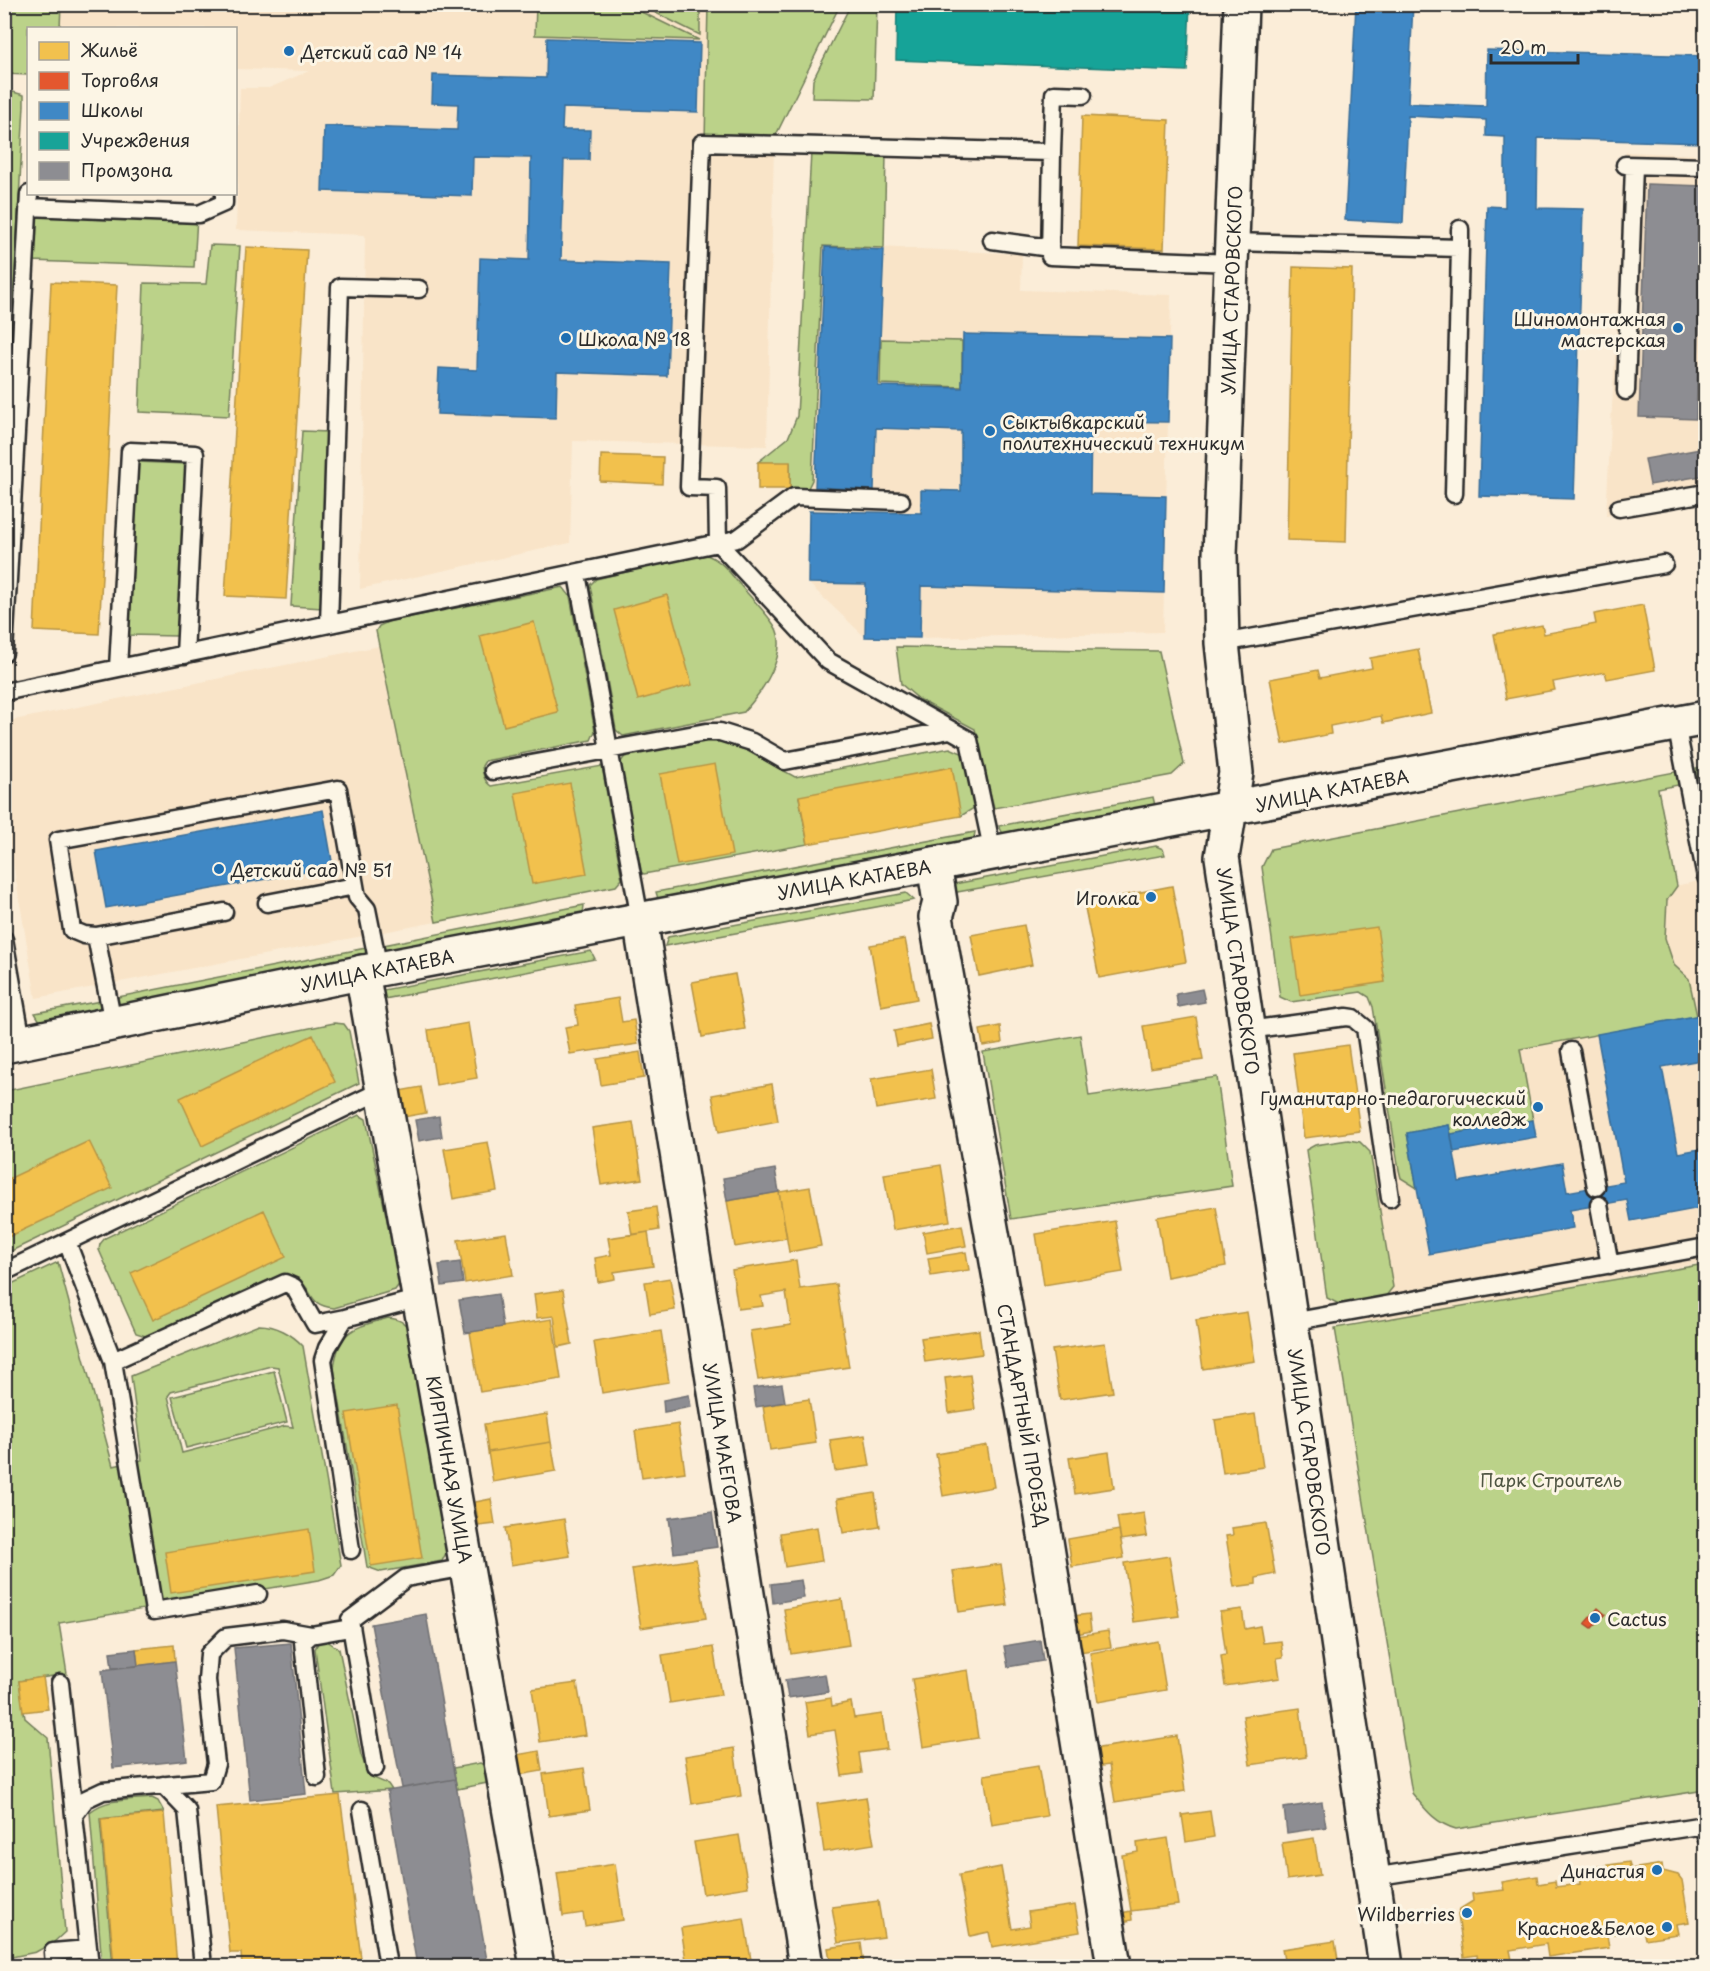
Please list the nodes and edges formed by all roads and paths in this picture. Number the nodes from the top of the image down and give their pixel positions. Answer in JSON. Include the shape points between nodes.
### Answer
{"nodes":[{"id":1,"x":1241,"y":4,"type":"edge"},
{"id":2,"x":1083,"y":95,"type":"dead end"},
{"id":3,"x":1052,"y":152,"type":"junction"},
{"id":4,"x":1706,"y":167,"type":"edge"},
{"id":5,"x":224,"y":195,"type":"edge"},
{"id":6,"x":29,"y":200,"type":"edge"},
{"id":7,"x":1460,"y":229,"type":"dead end"},
{"id":8,"x":992,"y":240,"type":"dead end"},
{"id":9,"x":1050,"y":248,"type":"junction"},
{"id":10,"x":1460,"y":248,"type":"junction"},
{"id":11,"x":1232,"y":253,"type":"junction"},
{"id":12,"x":419,"y":290,"type":"dead end"},
{"id":13,"x":1626,"y":391,"type":"dead end"},
{"id":14,"x":1706,"y":493,"type":"edge"},
{"id":15,"x":1454,"y":494,"type":"dead end"},
{"id":16,"x":901,"y":501,"type":"dead end"},
{"id":17,"x":1619,"y":508,"type":"dead end"},
{"id":18,"x":718,"y":543,"type":"junction"},
{"id":19,"x":1664,"y":564,"type":"dead end"},
{"id":20,"x":577,"y":574,"type":"junction"},
{"id":21,"x":329,"y":624,"type":"junction"},
{"id":22,"x":1222,"y":643,"type":"junction"},
{"id":23,"x":4,"y":653,"type":"edge"},
{"id":24,"x":185,"y":655,"type":"junction"},
{"id":25,"x":118,"y":668,"type":"junction"},
{"id":26,"x":4,"y":692,"type":"edge"},
{"id":27,"x":1691,"y":721,"type":"edge"},
{"id":28,"x":950,"y":730,"type":"junction"},
{"id":29,"x":609,"y":750,"type":"junction"},
{"id":30,"x":493,"y":771,"type":"dead end"},
{"id":31,"x":1229,"y":810,"type":"junction"},
{"id":32,"x":993,"y":853,"type":"junction"},
{"id":33,"x":934,"y":864,"type":"junction"},
{"id":34,"x":1706,"y":877,"type":"edge"},
{"id":35,"x":356,"y":886,"type":"junction"},
{"id":36,"x":267,"y":903,"type":"dead end"},
{"id":37,"x":224,"y":912,"type":"dead end"},
{"id":38,"x":640,"y":919,"type":"junction"},
{"id":39,"x":96,"y":936,"type":"junction"},
{"id":40,"x":4,"y":939,"type":"edge"},
{"id":41,"x":370,"y":970,"type":"junction"},
{"id":42,"x":112,"y":1023,"type":"junction"},
{"id":43,"x":1248,"y":1030,"type":"junction"},
{"id":44,"x":13,"y":1044,"type":"edge"},
{"id":45,"x":1570,"y":1052,"type":"dead end"},
{"id":46,"x":382,"y":1090,"type":"junction"},
{"id":47,"x":1596,"y":1187,"type":"dead end"},
{"id":48,"x":1390,"y":1198,"type":"dead end"},
{"id":49,"x":1599,"y":1205,"type":"dead end"},
{"id":50,"x":67,"y":1242,"type":"junction"},
{"id":51,"x":1706,"y":1247,"type":"edge"},
{"id":52,"x":1610,"y":1265,"type":"junction"},
{"id":53,"x":4,"y":1272,"type":"edge"},
{"id":54,"x":420,"y":1298,"type":"junction"},
{"id":55,"x":345,"y":1318,"type":"junction"},
{"id":56,"x":1291,"y":1322,"type":"junction"},
{"id":57,"x":113,"y":1361,"type":"junction"},
{"id":58,"x":351,"y":1550,"type":"dead end"},
{"id":59,"x":467,"y":1567,"type":"junction"},
{"id":60,"x":258,"y":1594,"type":"dead end"},
{"id":61,"x":350,"y":1628,"type":"junction"},
{"id":62,"x":311,"y":1635,"type":"junction"},
{"id":63,"x":60,"y":1683,"type":"dead end"},
{"id":64,"x":375,"y":1768,"type":"dead end"},
{"id":65,"x":317,"y":1777,"type":"dead end"},
{"id":66,"x":164,"y":1785,"type":"junction"},
{"id":67,"x":362,"y":1810,"type":"dead end"},
{"id":68,"x":74,"y":1815,"type":"junction"},
{"id":69,"x":1706,"y":1837,"type":"edge"},
{"id":70,"x":1373,"y":1877,"type":"junction"},
{"id":71,"x":88,"y":1949,"type":"junction"},
{"id":72,"x":54,"y":1966,"type":"edge"},
{"id":73,"x":90,"y":1966,"type":"edge"},
{"id":74,"x":203,"y":1966,"type":"edge"},
{"id":75,"x":388,"y":1966,"type":"edge"},
{"id":76,"x":537,"y":1966,"type":"edge"},
{"id":77,"x":806,"y":1966,"type":"edge"},
{"id":78,"x":1114,"y":1966,"type":"edge"},
{"id":79,"x":1386,"y":1966,"type":"edge"}],
"edges":[{"from":1,"to":11,"type":"street","name":"УЛИЦА СТАРОВСКОГО"},
{"from":2,"to":3,"type":"lane","via":[[1054,94]]},
{"from":3,"to":9,"type":"lane"},
{"from":3,"to":18,"type":"lane","via":[[702,143],[689,487],[717,488]]},
{"from":4,"to":13,"type":"lane","via":[[1629,166]]},
{"from":5,"to":6,"type":"lane","via":[[224,203],[199,214]]},
{"from":6,"to":23,"type":"lane"},
{"from":7,"to":10,"type":"lane"},
{"from":8,"to":9,"type":"lane"},
{"from":9,"to":11,"type":"lane","via":[[1050,256]]},
{"from":10,"to":11,"type":"lane"},
{"from":10,"to":15,"type":"lane"},
{"from":11,"to":22,"type":"street","name":"УЛИЦА СТАРОВСКОГО","via":[[1220,555]]},
{"from":12,"to":21,"type":"lane","via":[[340,287]]},
{"from":14,"to":17,"type":"lane"},
{"from":16,"to":18,"type":"lane","via":[[794,497],[737,539]]},
{"from":18,"to":20,"type":"lane"},
{"from":18,"to":28,"type":"lane","via":[[828,662]]},
{"from":19,"to":22,"type":"lane"},
{"from":20,"to":21,"type":"lane"},
{"from":20,"to":29,"type":"lane"},
{"from":21,"to":24,"type":"lane"},
{"from":22,"to":31,"type":"street","name":"УЛИЦА СТАРОВСКОГО","via":[[1236,773]]},
{"from":24,"to":25,"type":"lane"},
{"from":24,"to":25,"type":"lane","via":[[195,454],[130,451]]},
{"from":25,"to":26,"type":"lane"},
{"from":27,"to":31,"type":"street","name":"УЛИЦА КАТАЕВА"},
{"from":27,"to":34,"type":"lane"},
{"from":28,"to":29,"type":"lane","via":[[785,761],[752,742],[720,732]]},
{"from":28,"to":32,"type":"lane","via":[[969,740]]},
{"from":29,"to":30,"type":"lane"},
{"from":29,"to":38,"type":"lane"},
{"from":31,"to":32,"type":"street","name":"УЛИЦА КАТАЕВА"},
{"from":31,"to":43,"type":"street","name":"УЛИЦА СТАРОВСКОГО","via":[[1222,857]]},
{"from":32,"to":33,"type":"street","name":"УЛИЦА КАТАЕВА"},
{"from":33,"to":38,"type":"street","name":"УЛИЦА КАТАЕВА"},
{"from":33,"to":78,"type":"street","name":"СТАНДАРТНЫЙ ПРОЕЗД","via":[[940,902],[936,917],[1042,1516]]},
{"from":35,"to":36,"type":"lane"},
{"from":35,"to":39,"type":"lane","via":[[338,789],[58,840],[72,930]]},
{"from":35,"to":41,"type":"lane","via":[[357,897],[367,909]]},
{"from":37,"to":39,"type":"lane"},
{"from":38,"to":41,"type":"street","name":"УЛИЦА КАТАЕВА"},
{"from":38,"to":77,"type":"street","name":"УЛИЦА МАЕГОВА"},
{"from":39,"to":42,"type":"lane"},
{"from":40,"to":44,"type":"lane"},
{"from":41,"to":42,"type":"street","name":"УЛИЦА КАТАЕВА"},
{"from":41,"to":46,"type":"street","name":"КИРПИЧНАЯ УЛИЦА"},
{"from":42,"to":44,"type":"street","name":"УЛИЦА КАТАЕВА"},
{"from":43,"to":48,"type":"lane","via":[[1346,1017],[1359,1021],[1365,1028]]},
{"from":43,"to":56,"type":"street","name":"УЛИЦА СТАРОВСКОГО"},
{"from":45,"to":47,"type":"lane"},
{"from":46,"to":50,"type":"lane"},
{"from":46,"to":54,"type":"street","name":"КИРПИЧНАЯ УЛИЦА"},
{"from":49,"to":52,"type":"lane"},
{"from":50,"to":53,"type":"lane"},
{"from":50,"to":57,"type":"lane"},
{"from":51,"to":52,"type":"lane"},
{"from":52,"to":56,"type":"lane"},
{"from":54,"to":55,"type":"lane"},
{"from":54,"to":59,"type":"street","name":"КИРПИЧНАЯ УЛИЦА"},
{"from":55,"to":57,"type":"lane","via":[[315,1324],[294,1287],[285,1283]]},
{"from":55,"to":58,"type":"lane","via":[[327,1348],[324,1372]]},
{"from":56,"to":70,"type":"street","name":"УЛИЦА СТАРОВСКОГО"},
{"from":57,"to":60,"type":"lane","via":[[154,1611]]},
{"from":59,"to":61,"type":"lane","via":[[406,1578],[350,1620]]},
{"from":59,"to":76,"type":"street","name":"КИРПИЧНАЯ УЛИЦА"},
{"from":61,"to":62,"type":"lane"},
{"from":61,"to":64,"type":"lane"},
{"from":62,"to":65,"type":"lane","via":[[303,1642]]},
{"from":62,"to":66,"type":"lane","via":[[283,1630],[226,1637],[219,1643],[209,1654],[207,1680],[215,1773],[211,1781]]},
{"from":63,"to":68,"type":"lane"},
{"from":66,"to":68,"type":"lane","via":[[103,1791],[86,1799]]},
{"from":66,"to":74,"type":"lane","via":[[188,1810]]},
{"from":67,"to":75,"type":"lane"},
{"from":68,"to":71,"type":"lane"},
{"from":69,"to":70,"type":"lane","via":[[1704,1825]]},
{"from":70,"to":79,"type":"street","name":"УЛИЦА СТАРОВСКОГО"},
{"from":71,"to":72,"type":"lane","via":[[52,1952]]},
{"from":71,"to":73,"type":"lane"}]}
